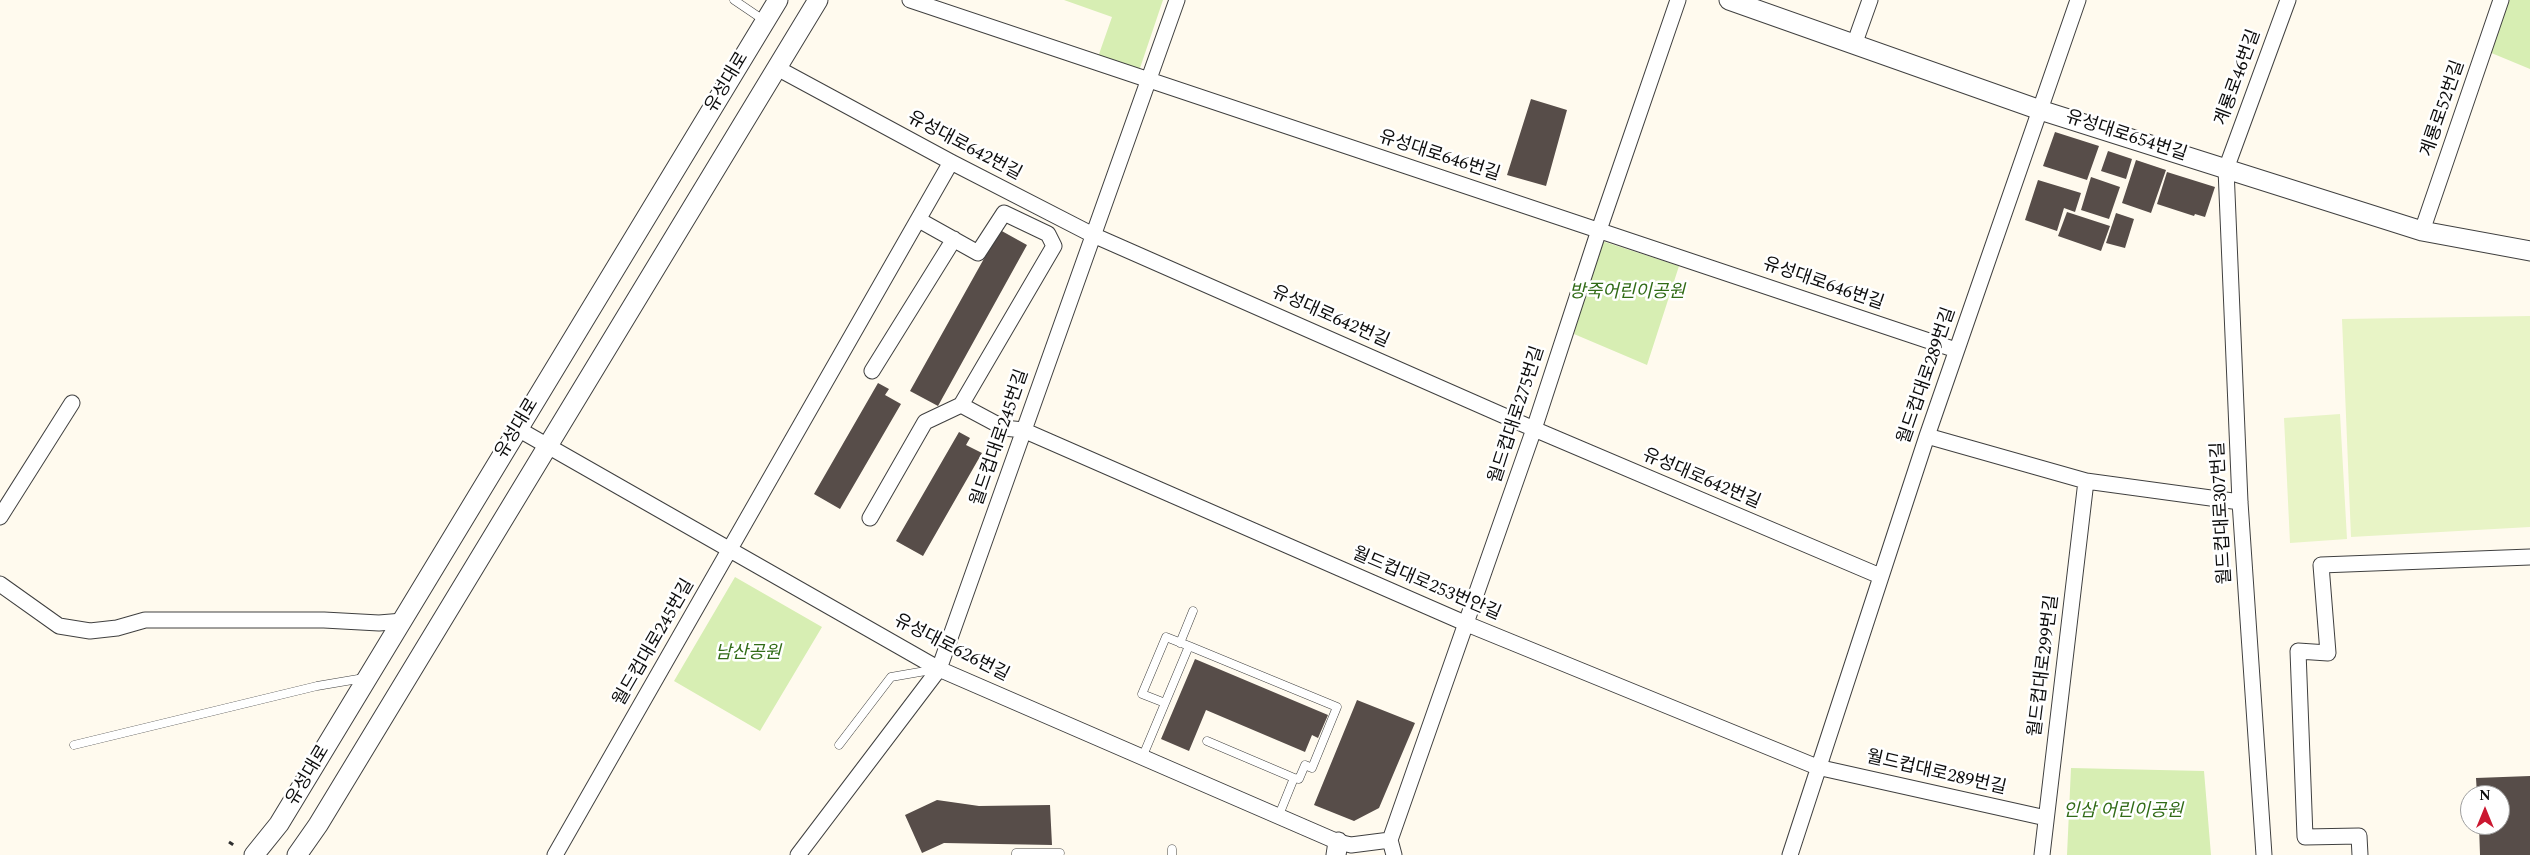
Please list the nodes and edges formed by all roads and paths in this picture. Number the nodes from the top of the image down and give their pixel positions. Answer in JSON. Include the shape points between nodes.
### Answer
{"nodes":[{"id":1,"x":734,"y":0,"type":"edge"},
{"id":2,"x":778,"y":0,"type":"edge"},
{"id":3,"x":818,"y":0,"type":"edge"},
{"id":4,"x":910,"y":0,"type":"edge"},
{"id":5,"x":1177,"y":0,"type":"edge"},
{"id":6,"x":1678,"y":0,"type":"edge"},
{"id":7,"x":1729,"y":0,"type":"edge"},
{"id":8,"x":1870,"y":0,"type":"edge"},
{"id":9,"x":2078,"y":0,"type":"edge"},
{"id":10,"x":2288,"y":0,"type":"edge"},
{"id":11,"x":2501,"y":0,"type":"edge"},
{"id":12,"x":765,"y":21,"type":"junction"},
{"id":13,"x":1854,"y":45,"type":"junction"},
{"id":14,"x":776,"y":68,"type":"junction"},
{"id":15,"x":1148,"y":81,"type":"junction"},
{"id":16,"x":2040,"y":110,"type":"junction"},
{"id":17,"x":951,"y":162,"type":"junction"},
{"id":18,"x":2226,"y":170,"type":"junction"},
{"id":19,"x":919,"y":220,"type":"junction"},
{"id":20,"x":1599,"y":230,"type":"junction"},
{"id":21,"x":2422,"y":231,"type":"junction"},
{"id":22,"x":1093,"y":234,"type":"junction"},
{"id":23,"x":954,"y":240,"type":"junction"},
{"id":24,"x":2530,"y":251,"type":"edge"},
{"id":25,"x":1956,"y":350,"type":"junction"},
{"id":26,"x":872,"y":372,"type":"dead end"},
{"id":27,"x":72,"y":403,"type":"dead end"},
{"id":28,"x":961,"y":405,"type":"junction"},
{"id":29,"x":518,"y":429,"type":"junction"},
{"id":30,"x":1534,"y":429,"type":"junction"},
{"id":31,"x":1023,"y":430,"type":"junction"},
{"id":32,"x":1927,"y":436,"type":"junction"},
{"id":33,"x":546,"y":446,"type":"junction"},
{"id":34,"x":2086,"y":481,"type":"junction"},
{"id":35,"x":2240,"y":502,"type":"junction"},
{"id":36,"x":0,"y":517,"type":"edge"},
{"id":37,"x":870,"y":518,"type":"dead end"},
{"id":38,"x":730,"y":550,"type":"junction"},
{"id":39,"x":2530,"y":557,"type":"edge"},
{"id":40,"x":1880,"y":576,"type":"junction"},
{"id":41,"x":0,"y":584,"type":"edge"},
{"id":42,"x":1193,"y":611,"type":"dead end"},
{"id":43,"x":403,"y":621,"type":"junction"},
{"id":44,"x":1467,"y":624,"type":"junction"},
{"id":45,"x":1180,"y":642,"type":"junction"},
{"id":46,"x":1189,"y":646,"type":"junction"},
{"id":47,"x":939,"y":669,"type":"junction"},
{"id":48,"x":369,"y":677,"type":"junction"},
{"id":49,"x":1165,"y":703,"type":"junction"},
{"id":50,"x":1207,"y":741,"type":"dead end"},
{"id":51,"x":74,"y":745,"type":"dead end"},
{"id":52,"x":839,"y":745,"type":"dead end"},
{"id":53,"x":1142,"y":758,"type":"junction"},
{"id":54,"x":1817,"y":766,"type":"junction"},
{"id":55,"x":1294,"y":778,"type":"junction"},
{"id":56,"x":1279,"y":815,"type":"junction"},
{"id":57,"x":2046,"y":818,"type":"junction"},
{"id":58,"x":318,"y":825,"type":"junction"},
{"id":59,"x":275,"y":830,"type":"junction"},
{"id":60,"x":1390,"y":840,"type":"junction"},
{"id":61,"x":229,"y":842,"type":"dead end"},
{"id":62,"x":235,"y":846,"type":"dead end"},
{"id":63,"x":1337,"y":849,"type":"edge"},
{"id":64,"x":1060,"y":854,"type":"dead end"},
{"id":65,"x":254,"y":855,"type":"edge"},
{"id":66,"x":269,"y":855,"type":"edge"},
{"id":67,"x":297,"y":855,"type":"edge"},
{"id":68,"x":315,"y":855,"type":"edge"},
{"id":69,"x":555,"y":855,"type":"edge"},
{"id":70,"x":798,"y":855,"type":"edge"},
{"id":71,"x":1016,"y":855,"type":"edge"},
{"id":72,"x":1394,"y":855,"type":"edge"},
{"id":73,"x":1790,"y":855,"type":"edge"},
{"id":74,"x":2042,"y":855,"type":"edge"},
{"id":75,"x":2264,"y":855,"type":"edge"},
{"id":76,"x":2360,"y":855,"type":"edge"}],
"edges":[{"from":1,"to":12,"type":"lane"},
{"from":2,"to":12,"type":"street","name":"유성대로"},
{"from":3,"to":14,"type":"street","name":"유성대로"},
{"from":4,"to":15,"type":"street","name":"유성대로646번길"},
{"from":5,"to":15,"type":"street","name":"월드컵대로245번길"},
{"from":6,"to":20,"type":"street","name":"월드컵대로275번길"},
{"from":7,"to":13,"type":"street","name":"유성대로654번길"},
{"from":8,"to":13,"type":"street"},
{"from":9,"to":16,"type":"street","name":"월드컵대로289번길"},
{"from":10,"to":18,"type":"street","name":"계룡로46번길"},
{"from":11,"to":21,"type":"street","name":"계룡로52번길"},
{"from":12,"to":29,"type":"street","name":"유성대로"},
{"from":13,"to":16,"type":"street","name":"유성대로654번길"},
{"from":14,"to":17,"type":"street","name":"유성대로642번길"},
{"from":14,"to":33,"type":"street","name":"유성대로"},
{"from":15,"to":20,"type":"street","name":"유성대로646번길"},
{"from":15,"to":22,"type":"street","name":"월드컵대로245번길"},
{"from":16,"to":18,"type":"street","name":"유성대로654번길"},
{"from":16,"to":25,"type":"street","name":"월드컵대로289번길"},
{"from":17,"to":19,"type":"street","name":"월드컵대로245번길"},
{"from":17,"to":22,"type":"street","name":"유성대로642번길"},
{"from":18,"to":21,"type":"street","name":"유성대로654번길"},
{"from":18,"to":35,"type":"street","name":"월드컵대로307번길"},
{"from":19,"to":23,"type":"street"},
{"from":19,"to":38,"type":"street","name":"월드컵대로245번길"},
{"from":20,"to":25,"type":"street","name":"유성대로646번길"},
{"from":20,"to":30,"type":"street","name":"월드컵대로275번길"},
{"from":21,"to":24,"type":"street","name":"유성대로654번길"},
{"from":22,"to":30,"type":"street","name":"유성대로642번길"},
{"from":22,"to":31,"type":"street","name":"월드컵대로245번길"},
{"from":23,"to":26,"type":"street"},
{"from":23,"to":28,"type":"street","via":[[978,253],[1004,213],[1048,234],[1054,246]]},
{"from":25,"to":32,"type":"street","name":"월드컵대로289번길"},
{"from":27,"to":36,"type":"street"},
{"from":28,"to":31,"type":"street","name":"월드컵대로253번안길","via":[[1004,428]]},
{"from":28,"to":37,"type":"street","via":[[925,422]]},
{"from":29,"to":33,"type":"street","name":"유성대로626번길"},
{"from":29,"to":43,"type":"street","name":"유성대로"},
{"from":30,"to":40,"type":"street","name":"유성대로642번길"},
{"from":30,"to":44,"type":"street","name":"월드컵대로275번길"},
{"from":31,"to":44,"type":"street","name":"월드컵대로253번안길"},
{"from":31,"to":47,"type":"street","name":"월드컵대로245번길"},
{"from":32,"to":34,"type":"street"},
{"from":32,"to":40,"type":"street","name":"월드컵대로289번길"},
{"from":33,"to":38,"type":"street","name":"유성대로626번길"},
{"from":33,"to":58,"type":"street","name":"유성대로"},
{"from":34,"to":35,"type":"street"},
{"from":34,"to":57,"type":"street","name":"월드컵대로299번길"},
{"from":35,"to":75,"type":"street","name":"월드컵대로307번길"},
{"from":38,"to":47,"type":"street","name":"유성대로626번길"},
{"from":38,"to":69,"type":"street","name":"월드컵대로245번길"},
{"from":39,"to":76,"type":"street","via":[[2321,565],[2328,653],[2298,651],[2305,838],[2360,836]]},
{"from":40,"to":54,"type":"street","name":"월드컵대로289번길"},
{"from":41,"to":43,"type":"street","via":[[59,626],[90,631],[145,620]]},
{"from":42,"to":45,"type":"lane"},
{"from":43,"to":48,"type":"street","name":"유성대로"},
{"from":44,"to":54,"type":"street","name":"월드컵대로253번안길"},
{"from":44,"to":60,"type":"street","name":"월드컵대로275번길"},
{"from":45,"to":46,"type":"lane"},
{"from":45,"to":49,"type":"lane","via":[[1166,637],[1142,694]]},
{"from":46,"to":49,"type":"lane"},
{"from":46,"to":55,"type":"lane","via":[[1337,707],[1312,768],[1305,765],[1299,780]]},
{"from":47,"to":52,"type":"lane","via":[[890,677]]},
{"from":47,"to":53,"type":"street","name":"유성대로626번길"},
{"from":47,"to":70,"type":"street","name":"월드컵대로245번길"},
{"from":48,"to":51,"type":"lane","via":[[318,686]]},
{"from":48,"to":59,"type":"street","name":"유성대로"},
{"from":49,"to":53,"type":"lane"},
{"from":50,"to":55,"type":"lane"},
{"from":53,"to":56,"type":"street","name":"유성대로626번길"},
{"from":54,"to":57,"type":"street","name":"월드컵대로289번길"},
{"from":54,"to":73,"type":"street","name":"월드컵대로289번길"},
{"from":55,"to":56,"type":"lane"},
{"from":56,"to":63,"type":"street","name":"유성대로626번길"},
{"from":57,"to":74,"type":"street","name":"월드컵대로299번길"},
{"from":58,"to":67,"type":"street","name":"유성대로"},
{"from":58,"to":68,"type":"street"},
{"from":59,"to":65,"type":"street","name":"유성대로"},
{"from":59,"to":66,"type":"street"},
{"from":60,"to":63,"type":"street","name":"유성대로626번길"},
{"from":60,"to":72,"type":"street"},
{"from":61,"to":62,"type":"path"},
{"from":64,"to":71,"type":"lane"}]}
